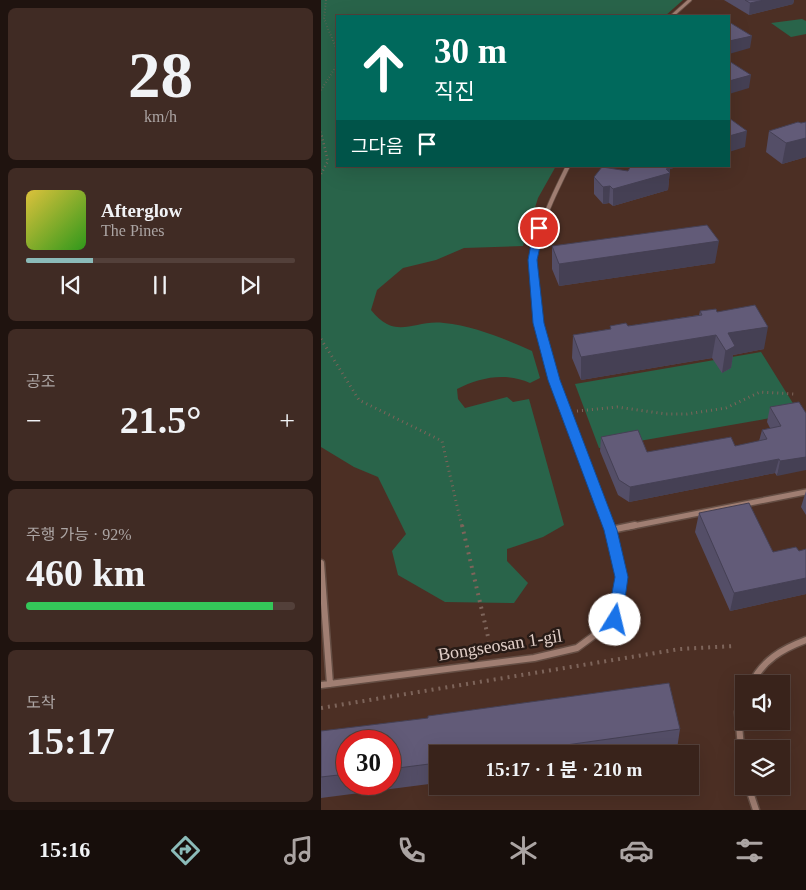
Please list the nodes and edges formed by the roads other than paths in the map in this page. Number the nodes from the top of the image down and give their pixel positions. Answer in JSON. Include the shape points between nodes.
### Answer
{"nodes":[{"id":1,"x":691,"y":0,"type":"edge"},
{"id":2,"x":673,"y":15,"type":"edge"},
{"id":3,"x":568,"y":167,"type":"edge"},
{"id":4,"x":806,"y":492,"type":"edge"},
{"id":5,"x":611,"y":530,"type":"junction"},
{"id":6,"x":321,"y":563,"type":"edge"},
{"id":7,"x":806,"y":640,"type":"edge"},
{"id":8,"x":755,"y":675,"type":"edge"},
{"id":9,"x":330,"y":684,"type":"junction"},
{"id":10,"x":321,"y":685,"type":"edge"},
{"id":11,"x":751,"y":795,"type":"edge"},
{"id":12,"x":756,"y":810,"type":"edge"}],
"edges":[{"from":1,"to":2,"type":"street"},
{"from":3,"to":5,"type":"street","name":"Bongseosan 1-gil","via":[[539,228],[533,260],[535,298],[554,380]]},
{"from":4,"to":5,"type":"street"},
{"from":5,"to":9,"type":"street","name":"Bongseosan 1-gil","via":[[621,577],[615,620],[577,648],[534,658]]},
{"from":6,"to":9,"type":"street"},
{"from":7,"to":8,"type":"street","via":[[778,651]]},
{"from":9,"to":10,"type":"street","name":"Bongseosan 1-gil"},
{"from":11,"to":12,"type":"street"}]}
